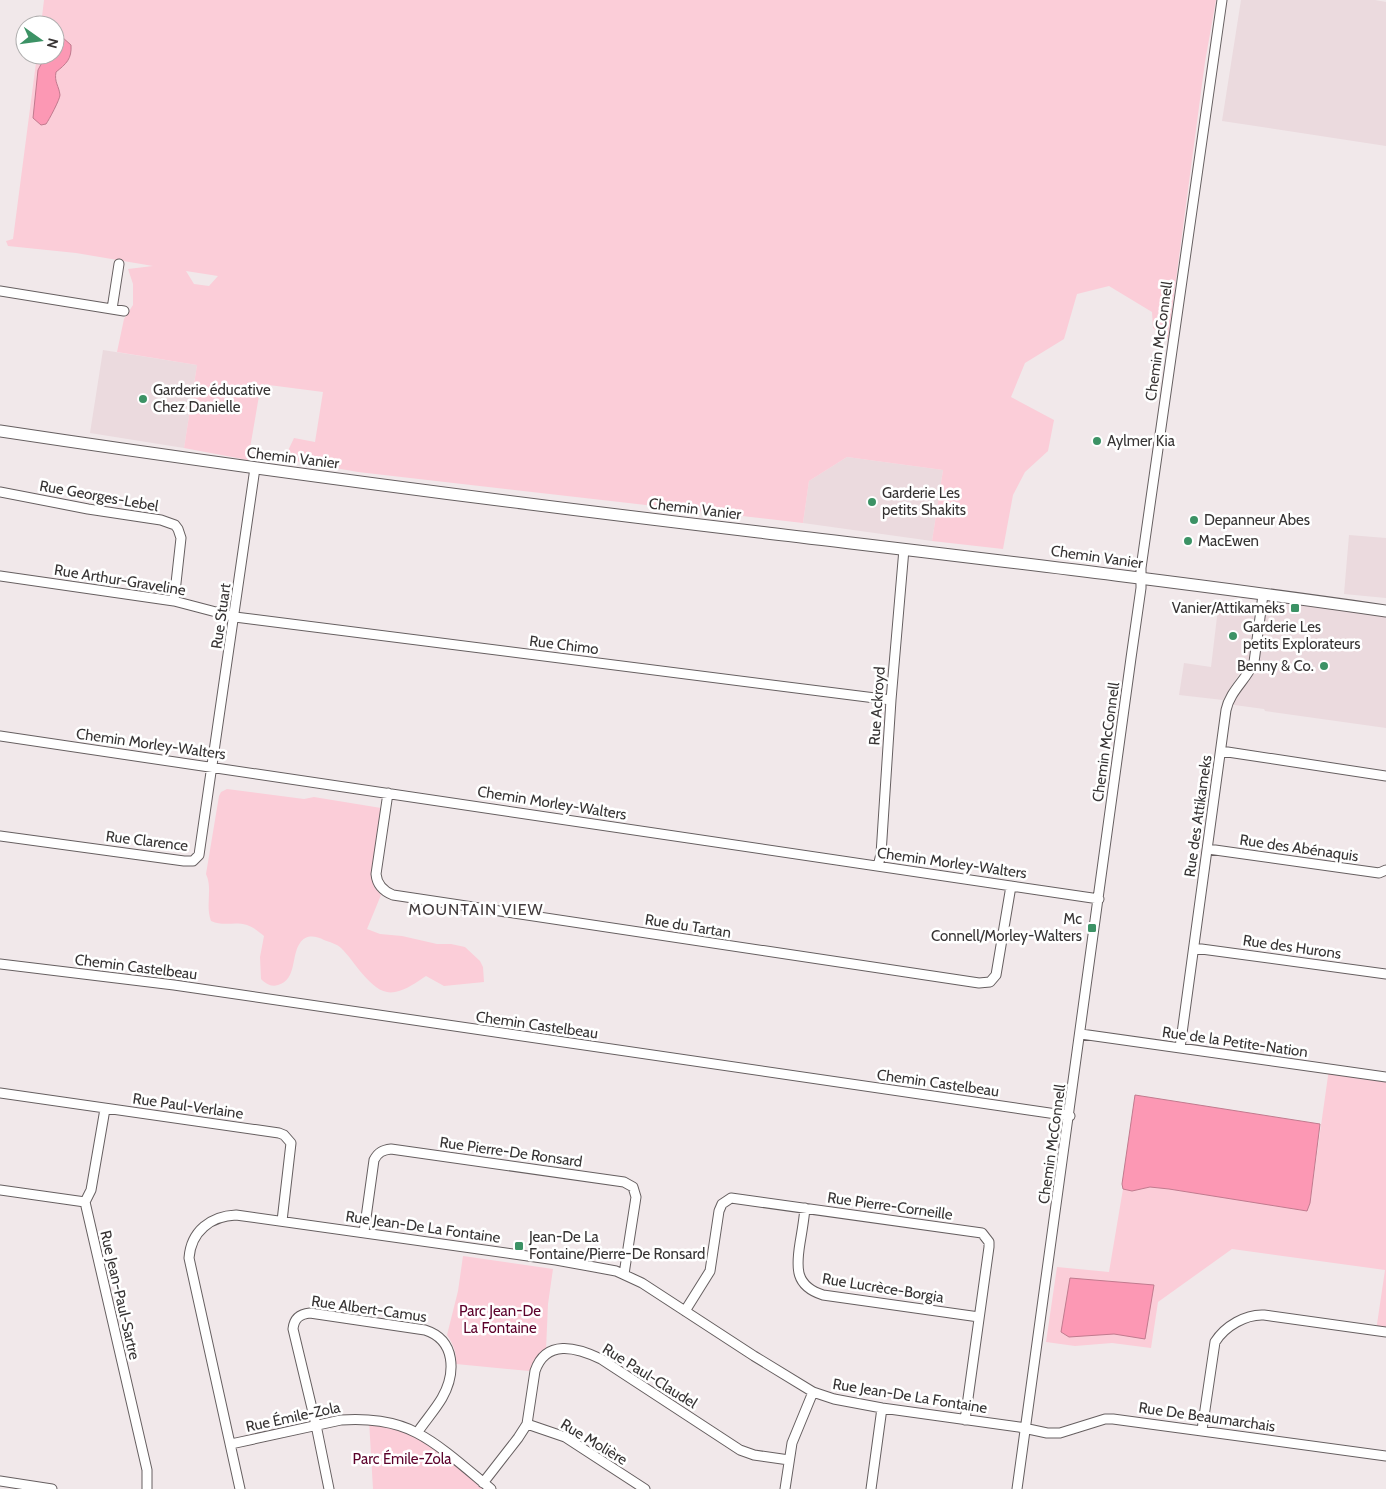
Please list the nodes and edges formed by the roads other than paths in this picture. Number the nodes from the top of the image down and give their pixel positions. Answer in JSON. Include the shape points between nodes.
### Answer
{"nodes":[{"id":1,"x":1222,"y":0,"type":"edge"},
{"id":2,"x":119,"y":264,"type":"dead end"},
{"id":3,"x":0,"y":291,"type":"edge"},
{"id":4,"x":112,"y":309,"type":"junction"},
{"id":5,"x":124,"y":311,"type":"dead end"},
{"id":6,"x":0,"y":431,"type":"edge"},
{"id":7,"x":255,"y":468,"type":"junction"},
{"id":8,"x":0,"y":492,"type":"edge"},
{"id":9,"x":904,"y":549,"type":"junction"},
{"id":10,"x":0,"y":576,"type":"edge"},
{"id":11,"x":1141,"y":578,"type":"junction"},
{"id":12,"x":1264,"y":595,"type":"junction"},
{"id":13,"x":174,"y":601,"type":"junction"},
{"id":14,"x":1386,"y":611,"type":"edge"},
{"id":15,"x":234,"y":617,"type":"junction"},
{"id":16,"x":891,"y":700,"type":"junction"},
{"id":17,"x":0,"y":736,"type":"edge"},
{"id":18,"x":1221,"y":752,"type":"junction"},
{"id":19,"x":213,"y":767,"type":"junction"},
{"id":20,"x":1386,"y":776,"type":"edge"},
{"id":21,"x":388,"y":793,"type":"junction"},
{"id":22,"x":0,"y":836,"type":"edge"},
{"id":23,"x":1208,"y":849,"type":"junction"},
{"id":24,"x":878,"y":866,"type":"junction"},
{"id":25,"x":1386,"y":870,"type":"edge"},
{"id":26,"x":1011,"y":886,"type":"junction"},
{"id":27,"x":1099,"y":899,"type":"junction"},
{"id":28,"x":1194,"y":948,"type":"junction"},
{"id":29,"x":0,"y":964,"type":"edge"},
{"id":30,"x":1386,"y":974,"type":"edge"},
{"id":31,"x":1081,"y":1034,"type":"junction"},
{"id":32,"x":1180,"y":1048,"type":"junction"},
{"id":33,"x":1386,"y":1076,"type":"edge"},
{"id":34,"x":0,"y":1093,"type":"edge"},
{"id":35,"x":105,"y":1109,"type":"junction"},
{"id":36,"x":1070,"y":1116,"type":"junction"},
{"id":37,"x":0,"y":1190,"type":"edge"},
{"id":38,"x":85,"y":1202,"type":"junction"},
{"id":39,"x":805,"y":1208,"type":"junction"},
{"id":40,"x":282,"y":1221,"type":"junction"},
{"id":41,"x":364,"y":1232,"type":"junction"},
{"id":42,"x":624,"y":1274,"type":"junction"},
{"id":43,"x":686,"y":1311,"type":"junction"},
{"id":44,"x":979,"y":1317,"type":"junction"},
{"id":45,"x":1386,"y":1332,"type":"edge"},
{"id":46,"x":813,"y":1392,"type":"junction"},
{"id":47,"x":882,"y":1408,"type":"junction"},
{"id":48,"x":965,"y":1420,"type":"junction"},
{"id":49,"x":316,"y":1424,"type":"junction"},
{"id":50,"x":527,"y":1424,"type":"junction"},
{"id":51,"x":1026,"y":1429,"type":"junction"},
{"id":52,"x":1202,"y":1430,"type":"junction"},
{"id":53,"x":416,"y":1433,"type":"junction"},
{"id":54,"x":231,"y":1444,"type":"junction"},
{"id":55,"x":1386,"y":1456,"type":"edge"},
{"id":56,"x":789,"y":1460,"type":"junction"},
{"id":57,"x":0,"y":1481,"type":"edge"},
{"id":58,"x":483,"y":1483,"type":"junction"},
{"id":59,"x":52,"y":1489,"type":"edge"},
{"id":60,"x":147,"y":1489,"type":"edge"},
{"id":61,"x":240,"y":1489,"type":"edge"},
{"id":62,"x":329,"y":1489,"type":"edge"},
{"id":63,"x":491,"y":1489,"type":"edge"},
{"id":64,"x":645,"y":1489,"type":"edge"},
{"id":65,"x":785,"y":1489,"type":"edge"},
{"id":66,"x":871,"y":1489,"type":"edge"},
{"id":67,"x":1017,"y":1489,"type":"edge"}],
"edges":[{"from":1,"to":11,"type":"street","name":"Chemin McConnell"},
{"from":2,"to":4,"type":"street"},
{"from":3,"to":4,"type":"street"},
{"from":4,"to":5,"type":"street"},
{"from":6,"to":7,"type":"main road","name":"Chemin Vanier"},
{"from":7,"to":9,"type":"main road","name":"Chemin Vanier"},
{"from":7,"to":15,"type":"street","name":"Rue Stuart"},
{"from":8,"to":13,"type":"street","name":"Rue Georges-Lebel","via":[[175,525],[181,538]]},
{"from":9,"to":11,"type":"main road","name":"Chemin Vanier"},
{"from":9,"to":16,"type":"street","name":"Rue Ackroyd"},
{"from":10,"to":13,"type":"street","name":"Rue Arthur-Graveline"},
{"from":11,"to":12,"type":"main road","name":"Chemin Vanier"},
{"from":11,"to":27,"type":"street","name":"Chemin McConnell"},
{"from":12,"to":14,"type":"main road","name":"Chemin Vanier"},
{"from":12,"to":18,"type":"street","name":"Rue des Attikameks","via":[[1254,662],[1229,700]]},
{"from":13,"to":15,"type":"street","name":"Rue Arthur-Graveline"},
{"from":15,"to":16,"type":"street","name":"Rue Chimo"},
{"from":15,"to":19,"type":"street","name":"Rue Stuart"},
{"from":16,"to":24,"type":"street","name":"Rue Ackroyd"},
{"from":17,"to":19,"type":"street","name":"Chemin Morley-Walters"},
{"from":18,"to":20,"type":"street"},
{"from":18,"to":23,"type":"street","name":"Rue des Attikameks"},
{"from":19,"to":21,"type":"street","name":"Chemin Morley-Walters"},
{"from":19,"to":22,"type":"street","name":"Rue Clarence","via":[[201,851],[192,861]]},
{"from":21,"to":24,"type":"street","name":"Chemin Morley-Walters"},
{"from":21,"to":26,"type":"street","name":"Rue du Tartan","via":[[376,874],[379,886],[393,895],[970,982],[985,984],[996,975]]},
{"from":23,"to":25,"type":"street","name":"Rue des Abénaquis","via":[[1379,873]]},
{"from":23,"to":28,"type":"street","name":"Rue des Attikameks"},
{"from":24,"to":26,"type":"street","name":"Chemin Morley-Walters"},
{"from":26,"to":27,"type":"street","name":"Chemin Morley-Walters"},
{"from":27,"to":31,"type":"street","name":"Chemin McConnell"},
{"from":28,"to":30,"type":"street","name":"Rue des Hurons"},
{"from":28,"to":32,"type":"street","name":"Rue des Attikameks"},
{"from":29,"to":36,"type":"street","name":"Chemin Castelbeau","via":[[184,987]]},
{"from":31,"to":32,"type":"street","name":"Rue de la Petite-Nation"},
{"from":31,"to":36,"type":"street","name":"Chemin McConnell"},
{"from":32,"to":33,"type":"street","name":"Rue de la Petite-Nation"},
{"from":34,"to":35,"type":"street","name":"Rue Paul-Verlaine"},
{"from":35,"to":38,"type":"street","via":[[91,1190]]},
{"from":35,"to":40,"type":"street","name":"Rue Paul-Verlaine","via":[[284,1135],[291,1148]]},
{"from":36,"to":51,"type":"street","name":"Chemin McConnell"},
{"from":37,"to":38,"type":"street"},
{"from":38,"to":60,"type":"street","name":"Rue Jean-Paul-Sartre","via":[[147,1470]]},
{"from":39,"to":43,"type":"street","name":"Rue Pierre-Corneille","via":[[737,1198],[726,1200],[719,1211],[710,1271]]},
{"from":39,"to":44,"type":"street","name":"Rue Lucrèce-Borgia","via":[[798,1268],[803,1283],[809,1289],[823,1295]]},
{"from":39,"to":44,"type":"street","name":"Rue Pierre-Corneille","via":[[982,1233],[989,1242],[989,1248]]},
{"from":40,"to":41,"type":"street","name":"Rue Jean-De La Fontaine"},
{"from":40,"to":54,"type":"street","name":"Rue Jean-De La Fontaine","via":[[236,1215],[219,1217],[199,1231],[189,1251]]},
{"from":41,"to":42,"type":"street","name":"Rue Jean-De La Fontaine","via":[[586,1265]]},
{"from":41,"to":42,"type":"street","name":"Rue Pierre-De Ronsard","via":[[374,1160],[385,1149],[624,1182],[632,1186],[636,1197]]},
{"from":42,"to":43,"type":"street","name":"Rue Jean-De La Fontaine"},
{"from":43,"to":46,"type":"street","name":"Rue Jean-De La Fontaine"},
{"from":44,"to":48,"type":"street","name":"Rue Pierre-Corneille"},
{"from":45,"to":52,"type":"street","via":[[1264,1315],[1244,1318],[1215,1342]]},
{"from":46,"to":47,"type":"street","name":"Rue Jean-De La Fontaine"},
{"from":46,"to":56,"type":"street","via":[[794,1435]]},
{"from":47,"to":48,"type":"street","name":"Rue Jean-De La Fontaine"},
{"from":47,"to":66,"type":"street"},
{"from":48,"to":51,"type":"street","name":"Rue Jean-De La Fontaine"},
{"from":49,"to":53,"type":"street","name":"Rue Émile-Zola","via":[[355,1419],[384,1422]]},
{"from":49,"to":53,"type":"street","name":"Rue Albert-Camus","via":[[293,1329],[296,1318],[304,1313],[425,1330],[446,1342],[450,1356],[445,1392]]},
{"from":49,"to":54,"type":"street","name":"Rue Émile-Zola"},
{"from":49,"to":62,"type":"street","name":"Rue Albert-Camus"},
{"from":50,"to":56,"type":"street","name":"Rue Paul-Claudel","via":[[537,1364],[551,1350],[575,1350],[601,1359],[740,1450]]},
{"from":50,"to":58,"type":"street","name":"Rue Paul-Claudel"},
{"from":50,"to":64,"type":"street","name":"Rue Molière","via":[[565,1437]]},
{"from":51,"to":52,"type":"street","name":"Rue De Beaumarchais","via":[[1060,1433],[1113,1418]]},
{"from":51,"to":67,"type":"street","name":"Chemin McConnell"},
{"from":52,"to":55,"type":"street","name":"Rue De Beaumarchais"},
{"from":53,"to":58,"type":"street","name":"Rue Émile-Zola"},
{"from":54,"to":61,"type":"street","name":"Rue Jean-De La Fontaine"},
{"from":56,"to":65,"type":"street"},
{"from":57,"to":59,"type":"street"},
{"from":58,"to":63,"type":"street","name":"Rue Émile-Zola"}]}
